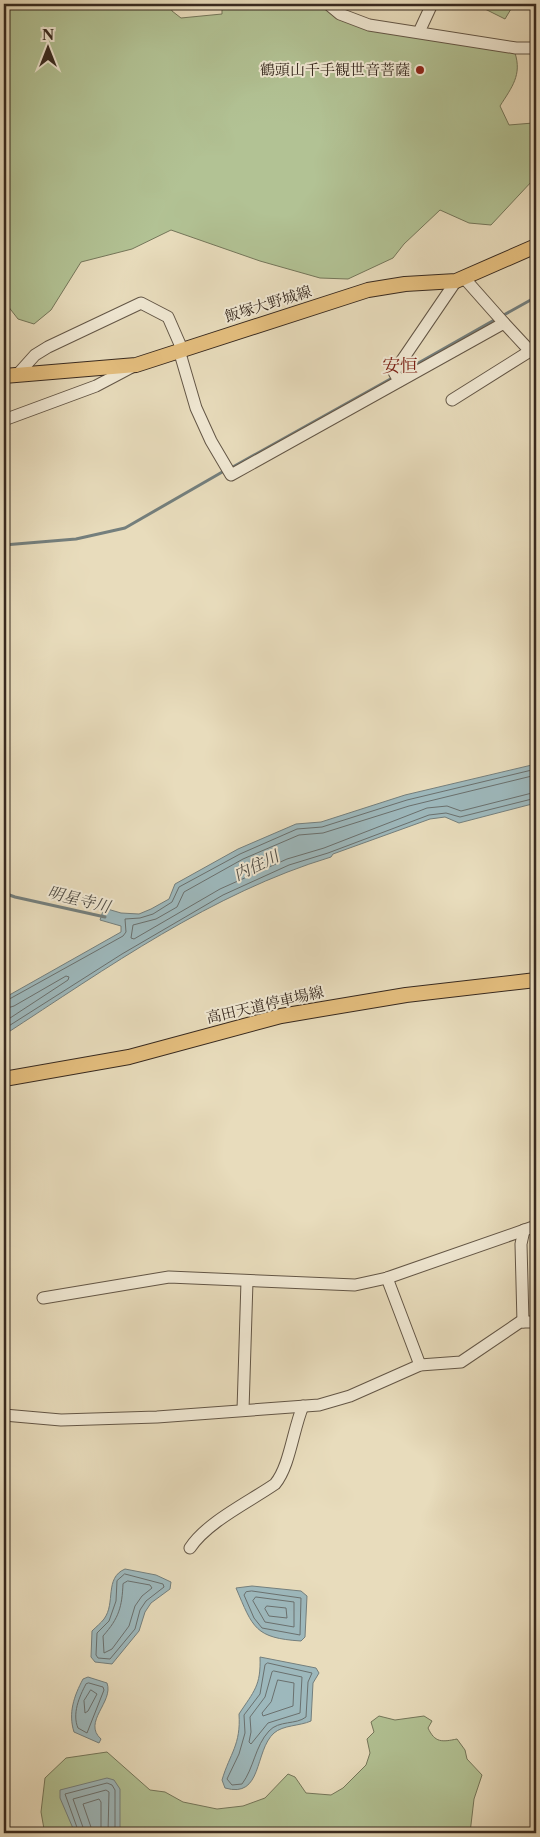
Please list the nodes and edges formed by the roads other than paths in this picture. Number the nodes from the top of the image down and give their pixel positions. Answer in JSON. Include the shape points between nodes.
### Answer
{"nodes":[{"id":1,"x":328,"y":4,"type":"edge"},
{"id":2,"x":432,"y":4,"type":"edge"},
{"id":3,"x":420,"y":32,"type":"junction"},
{"id":4,"x":536,"y":48,"type":"edge"},
{"id":5,"x":536,"y":246,"type":"edge"},
{"id":6,"x":460,"y":280,"type":"junction"},
{"id":7,"x":500,"y":318,"type":"junction"},
{"id":8,"x":180,"y":349,"type":"junction"},
{"id":9,"x":533,"y":350,"type":"edge"},
{"id":10,"x":136,"y":365,"type":"junction"},
{"id":11,"x":10,"y":376,"type":"edge"},
{"id":12,"x":397,"y":377,"type":"junction"},
{"id":13,"x":452,"y":400,"type":"dead end"},
{"id":14,"x":4,"y":420,"type":"edge"},
{"id":15,"x":536,"y":980,"type":"edge"},
{"id":16,"x":4,"y":1080,"type":"edge"},
{"id":17,"x":536,"y":1226,"type":"edge"},
{"id":18,"x":524,"y":1230,"type":"junction"},
{"id":19,"x":387,"y":1278,"type":"junction"},
{"id":20,"x":247,"y":1281,"type":"junction"},
{"id":21,"x":43,"y":1298,"type":"dead end"},
{"id":22,"x":523,"y":1322,"type":"junction"},
{"id":23,"x":536,"y":1322,"type":"edge"},
{"id":24,"x":420,"y":1366,"type":"junction"},
{"id":25,"x":303,"y":1406,"type":"junction"},
{"id":26,"x":243,"y":1410,"type":"junction"},
{"id":27,"x":4,"y":1415,"type":"edge"},
{"id":28,"x":20,"y":1417,"type":"junction"},
{"id":29,"x":4,"y":1424,"type":"edge"},
{"id":30,"x":190,"y":1548,"type":"dead end"}],
"edges":[{"from":1,"to":3,"type":"street","via":[[340,14],[361,22]]},
{"from":2,"to":3,"type":"street"},
{"from":3,"to":4,"type":"street","via":[[516,48]]},
{"from":5,"to":6,"type":"main road","name":"飯塚大野城線"},
{"from":6,"to":7,"type":"street"},
{"from":6,"to":8,"type":"main road","name":"飯塚大野城線","via":[[368,290]]},
{"from":6,"to":12,"type":"street"},
{"from":7,"to":9,"type":"street"},
{"from":7,"to":12,"type":"street"},
{"from":8,"to":10,"type":"main road","name":"飯塚大野城線"},
{"from":8,"to":11,"type":"street","via":[[168,317],[141,303],[48,347]]},
{"from":8,"to":12,"type":"street","via":[[196,408],[210,441],[231,475]]},
{"from":9,"to":13,"type":"street"},
{"from":10,"to":11,"type":"main road","name":"飯塚大野城線"},
{"from":10,"to":14,"type":"street","via":[[96,386]]},
{"from":15,"to":16,"type":"main road","name":"高田天道停車場線","via":[[406,995],[281,1016],[129,1057]]},
{"from":17,"to":18,"type":"street"},
{"from":18,"to":19,"type":"street"},
{"from":18,"to":22,"type":"street","via":[[521,1244]]},
{"from":19,"to":20,"type":"street","via":[[344,1286]]},
{"from":19,"to":24,"type":"street"},
{"from":20,"to":21,"type":"street","via":[[169,1277]]},
{"from":20,"to":26,"type":"street"},
{"from":22,"to":23,"type":"street"},
{"from":22,"to":24,"type":"street","via":[[461,1362]]},
{"from":24,"to":25,"type":"street","via":[[350,1396]]},
{"from":25,"to":26,"type":"street"},
{"from":25,"to":30,"type":"street","via":[[281,1477],[207,1529]]},
{"from":26,"to":28,"type":"street","via":[[70,1420]]},
{"from":27,"to":28,"type":"street"},
{"from":28,"to":29,"type":"street"}]}
